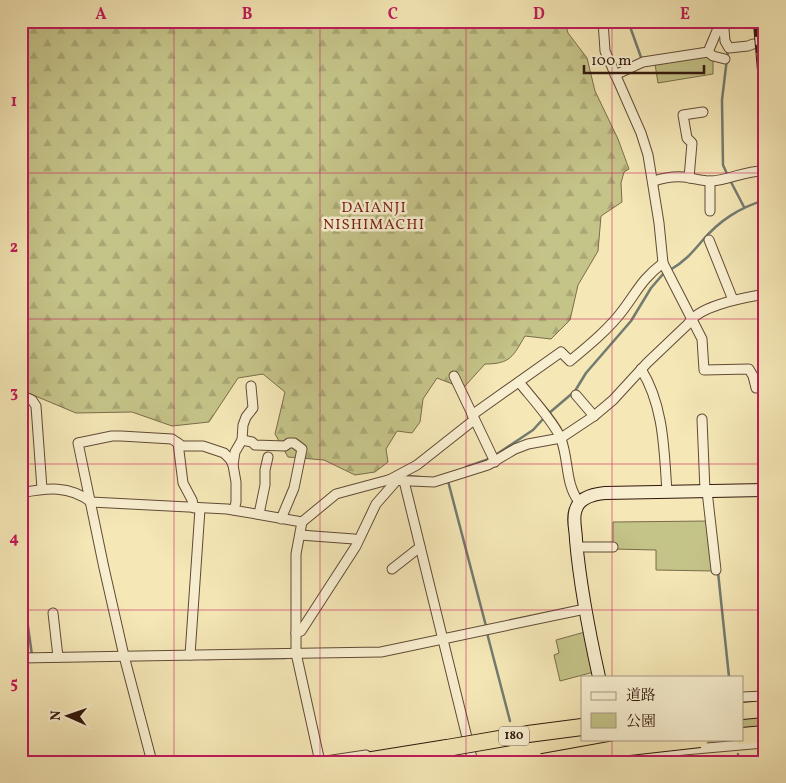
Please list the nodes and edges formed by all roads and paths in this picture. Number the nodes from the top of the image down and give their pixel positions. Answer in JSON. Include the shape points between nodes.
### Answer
{"nodes":[{"id":1,"x":603,"y":21,"type":"edge"},
{"id":2,"x":765,"y":22,"type":"edge"},
{"id":3,"x":719,"y":24,"type":"edge"},
{"id":4,"x":753,"y":44,"type":"dead end"},
{"id":5,"x":765,"y":44,"type":"edge"},
{"id":6,"x":708,"y":52,"type":"junction"},
{"id":7,"x":724,"y":59,"type":"dead end"},
{"id":8,"x":615,"y":75,"type":"junction"},
{"id":9,"x":703,"y":112,"type":"dead end"},
{"id":10,"x":764,"y":171,"type":"edge"},
{"id":11,"x":689,"y":178,"type":"junction"},
{"id":12,"x":654,"y":181,"type":"junction"},
{"id":13,"x":710,"y":181,"type":"junction"},
{"id":14,"x":765,"y":183,"type":"edge"},
{"id":15,"x":710,"y":211,"type":"dead end"},
{"id":16,"x":709,"y":240,"type":"dead end"},
{"id":17,"x":663,"y":263,"type":"junction"},
{"id":18,"x":765,"y":294,"type":"edge"},
{"id":19,"x":733,"y":300,"type":"junction"},
{"id":20,"x":691,"y":318,"type":"junction"},
{"id":21,"x":641,"y":369,"type":"junction"},
{"id":22,"x":454,"y":376,"type":"dead end"},
{"id":23,"x":519,"y":382,"type":"junction"},
{"id":24,"x":251,"y":386,"type":"dead end"},
{"id":25,"x":765,"y":388,"type":"edge"},
{"id":26,"x":21,"y":395,"type":"edge"},
{"id":27,"x":576,"y":395,"type":"dead end"},
{"id":28,"x":594,"y":416,"type":"junction"},
{"id":29,"x":473,"y":418,"type":"junction"},
{"id":30,"x":702,"y":418,"type":"dead end"},
{"id":31,"x":561,"y":438,"type":"junction"},
{"id":32,"x":242,"y":440,"type":"junction"},
{"id":33,"x":178,"y":443,"type":"junction"},
{"id":34,"x":268,"y":457,"type":"dead end"},
{"id":35,"x":494,"y":459,"type":"junction"},
{"id":36,"x":234,"y":465,"type":"junction"},
{"id":37,"x":397,"y":480,"type":"junction"},
{"id":38,"x":42,"y":489,"type":"junction"},
{"id":39,"x":765,"y":490,"type":"edge"},
{"id":40,"x":706,"y":491,"type":"junction"},
{"id":41,"x":667,"y":492,"type":"junction"},
{"id":42,"x":21,"y":493,"type":"edge"},
{"id":43,"x":91,"y":502,"type":"junction"},
{"id":44,"x":580,"y":502,"type":"junction"},
{"id":45,"x":197,"y":509,"type":"junction"},
{"id":46,"x":234,"y":510,"type":"junction"},
{"id":47,"x":259,"y":514,"type":"junction"},
{"id":48,"x":280,"y":519,"type":"junction"},
{"id":49,"x":302,"y":522,"type":"junction"},
{"id":50,"x":300,"y":535,"type":"junction"},
{"id":51,"x":354,"y":539,"type":"dead end"},
{"id":52,"x":420,"y":547,"type":"junction"},
{"id":53,"x":577,"y":547,"type":"junction"},
{"id":54,"x":613,"y":548,"type":"dead end"},
{"id":55,"x":392,"y":569,"type":"dead end"},
{"id":56,"x":716,"y":570,"type":"dead end"},
{"id":57,"x":585,"y":609,"type":"junction"},
{"id":58,"x":53,"y":613,"type":"dead end"},
{"id":59,"x":298,"y":632,"type":"junction"},
{"id":60,"x":442,"y":638,"type":"junction"},
{"id":61,"x":296,"y":653,"type":"junction"},
{"id":62,"x":190,"y":655,"type":"junction"},
{"id":63,"x":124,"y":656,"type":"junction"},
{"id":64,"x":58,"y":657,"type":"junction"},
{"id":65,"x":21,"y":658,"type":"edge"},
{"id":66,"x":599,"y":676,"type":"edge"},
{"id":67,"x":765,"y":696,"type":"edge"},
{"id":68,"x":744,"y":697,"type":"edge"},
{"id":69,"x":765,"y":704,"type":"edge"},
{"id":70,"x":744,"y":706,"type":"edge"},
{"id":71,"x":765,"y":710,"type":"edge"},
{"id":72,"x":744,"y":711,"type":"edge"},
{"id":73,"x":581,"y":719,"type":"edge"},
{"id":74,"x":581,"y":728,"type":"edge"},
{"id":75,"x":765,"y":734,"type":"edge"},
{"id":76,"x":744,"y":736,"type":"edge"},
{"id":77,"x":467,"y":738,"type":"junction"},
{"id":78,"x":614,"y":740,"type":"edge"},
{"id":79,"x":689,"y":740,"type":"edge"},
{"id":80,"x":691,"y":740,"type":"edge"},
{"id":81,"x":765,"y":743,"type":"edge"},
{"id":82,"x":684,"y":750,"type":"junction"},
{"id":83,"x":618,"y":759,"type":"edge"},
{"id":84,"x":152,"y":762,"type":"edge"},
{"id":85,"x":319,"y":762,"type":"edge"},
{"id":86,"x":360,"y":762,"type":"edge"},
{"id":87,"x":473,"y":762,"type":"edge"},
{"id":88,"x":542,"y":762,"type":"edge"},
{"id":89,"x":587,"y":762,"type":"edge"}],
"edges":[{"from":1,"to":8,"type":"street","via":[[605,51]]},
{"from":2,"to":5,"type":"street"},
{"from":3,"to":4,"type":"street","via":[[724,29],[729,48]]},
{"from":3,"to":6,"type":"street"},
{"from":6,"to":7,"type":"street"},
{"from":6,"to":8,"type":"street","via":[[643,62]]},
{"from":8,"to":12,"type":"street","via":[[641,133]]},
{"from":9,"to":11,"type":"street","via":[[683,115],[692,144]]},
{"from":10,"to":13,"type":"street","via":[[755,170],[729,179]]},
{"from":10,"to":14,"type":"street"},
{"from":11,"to":12,"type":"street"},
{"from":11,"to":13,"type":"street"},
{"from":12,"to":17,"type":"street"},
{"from":13,"to":15,"type":"street"},
{"from":16,"to":19,"type":"street"},
{"from":17,"to":20,"type":"street"},
{"from":17,"to":23,"type":"street","via":[[641,282],[622,311],[570,361],[561,352]]},
{"from":18,"to":19,"type":"street"},
{"from":19,"to":20,"type":"street"},
{"from":20,"to":21,"type":"street"},
{"from":20,"to":25,"type":"street","via":[[702,339],[704,370],[749,369],[756,388]]},
{"from":21,"to":28,"type":"street"},
{"from":21,"to":41,"type":"street","via":[[660,413]]},
{"from":22,"to":29,"type":"street"},
{"from":23,"to":29,"type":"street"},
{"from":23,"to":31,"type":"street"},
{"from":24,"to":32,"type":"street","via":[[253,408],[243,425]]},
{"from":26,"to":38,"type":"street","via":[[36,406]]},
{"from":27,"to":28,"type":"street"},
{"from":28,"to":31,"type":"street"},
{"from":29,"to":35,"type":"street"},
{"from":29,"to":37,"type":"street"},
{"from":30,"to":40,"type":"street"},
{"from":31,"to":35,"type":"street","via":[[528,444]]},
{"from":31,"to":44,"type":"street","via":[[570,486]]},
{"from":32,"to":36,"type":"street","via":[[235,452]]},
{"from":32,"to":48,"type":"street","via":[[255,445],[294,443],[302,450],[294,488]]},
{"from":33,"to":36,"type":"street","via":[[217,450]]},
{"from":33,"to":43,"type":"street","via":[[172,439],[112,436],[78,443]]},
{"from":33,"to":45,"type":"street","via":[[183,483]]},
{"from":34,"to":47,"type":"street"},
{"from":35,"to":37,"type":"street","via":[[434,482]]},
{"from":36,"to":46,"type":"street"},
{"from":37,"to":49,"type":"street","via":[[336,494]]},
{"from":37,"to":52,"type":"street"},
{"from":37,"to":59,"type":"street","via":[[376,504],[356,546]]},
{"from":38,"to":42,"type":"street"},
{"from":38,"to":43,"type":"street","via":[[58,488],[82,495]]},
{"from":39,"to":40,"type":"street"},
{"from":40,"to":41,"type":"street"},
{"from":40,"to":56,"type":"street"},
{"from":41,"to":44,"type":"street","via":[[597,494]]},
{"from":43,"to":45,"type":"street"},
{"from":43,"to":63,"type":"street"},
{"from":44,"to":53,"type":"street","via":[[575,509]]},
{"from":45,"to":46,"type":"street"},
{"from":45,"to":62,"type":"street"},
{"from":46,"to":47,"type":"street"},
{"from":47,"to":48,"type":"street"},
{"from":48,"to":49,"type":"street"},
{"from":49,"to":50,"type":"street"},
{"from":50,"to":51,"type":"street"},
{"from":50,"to":59,"type":"street","via":[[296,554]]},
{"from":52,"to":55,"type":"street"},
{"from":52,"to":60,"type":"street"},
{"from":53,"to":54,"type":"street"},
{"from":53,"to":57,"type":"street"},
{"from":57,"to":60,"type":"street"},
{"from":57,"to":66,"type":"street"},
{"from":58,"to":64,"type":"street"},
{"from":59,"to":61,"type":"street"},
{"from":60,"to":61,"type":"street","via":[[380,652]]},
{"from":60,"to":77,"type":"street"},
{"from":61,"to":62,"type":"street"},
{"from":61,"to":85,"type":"street"},
{"from":62,"to":63,"type":"street"},
{"from":63,"to":64,"type":"street"},
{"from":63,"to":84,"type":"street"},
{"from":64,"to":65,"type":"street"},
{"from":67,"to":68,"type":"street"},
{"from":69,"to":70,"type":"street"},
{"from":71,"to":72,"type":"highway"},
{"from":73,"to":77,"type":"street"},
{"from":74,"to":86,"type":"highway","number":"180","bridge":true},
{"from":75,"to":76,"type":"highway"},
{"from":77,"to":85,"type":"street"},
{"from":77,"to":87,"type":"street"},
{"from":78,"to":83,"type":"street"},
{"from":79,"to":82,"type":"street"},
{"from":80,"to":88,"type":"highway","bridge":true},
{"from":81,"to":82,"type":"street"},
{"from":82,"to":83,"type":"street"},
{"from":83,"to":89,"type":"street"}]}
